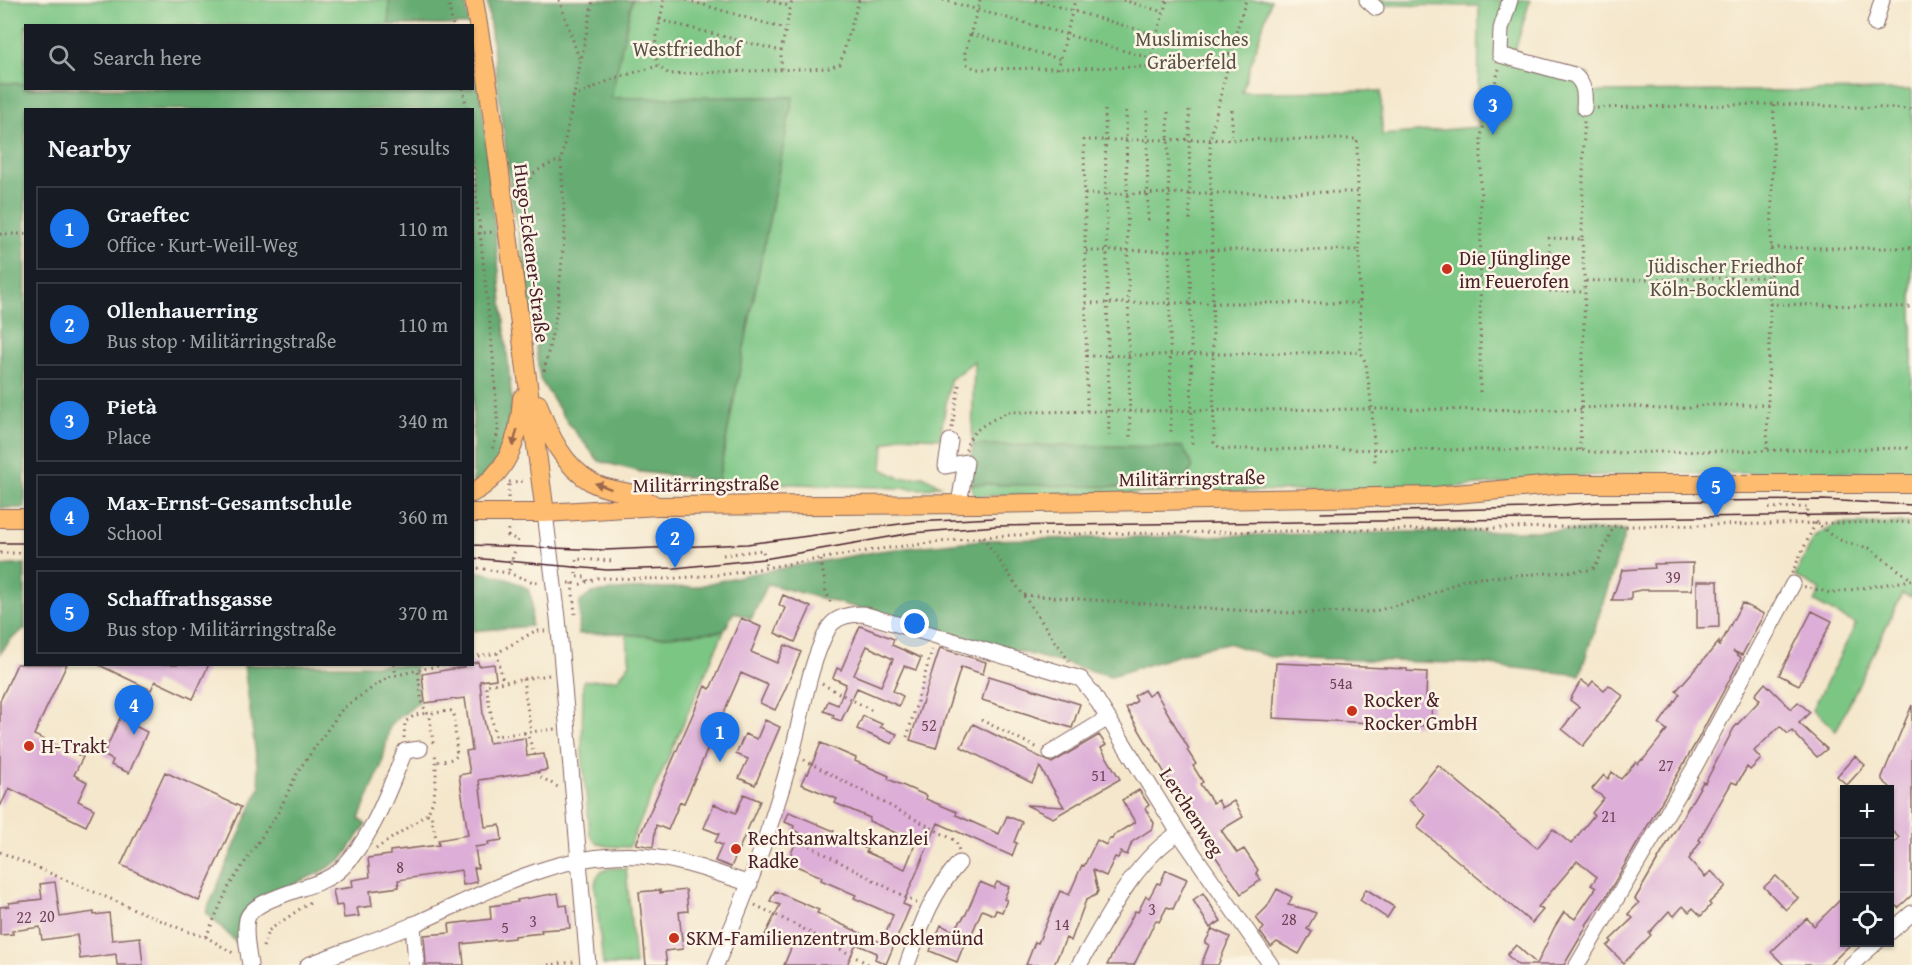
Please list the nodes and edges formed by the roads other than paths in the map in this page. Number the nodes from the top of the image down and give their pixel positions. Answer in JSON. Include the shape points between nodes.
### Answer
{"nodes":[{"id":1,"x":474,"y":0,"type":"edge"},
{"id":2,"x":1510,"y":0,"type":"edge"},
{"id":3,"x":1882,"y":0,"type":"edge"},
{"id":4,"x":1875,"y":24,"type":"dead end"},
{"id":5,"x":1584,"y":108,"type":"road end"},
{"id":6,"x":524,"y":363,"type":"junction"},
{"id":7,"x":950,"y":441,"type":"road end"},
{"id":8,"x":1912,"y":484,"type":"edge"},
{"id":9,"x":474,"y":491,"type":"edge"},
{"id":10,"x":959,"y":504,"type":"junction"},
{"id":11,"x":658,"y":506,"type":"junction"},
{"id":12,"x":474,"y":513,"type":"edge"},
{"id":13,"x":545,"y":513,"type":"junction"},
{"id":14,"x":0,"y":518,"type":"edge"},
{"id":15,"x":24,"y":518,"type":"edge"},
{"id":16,"x":1793,"y":584,"type":"road end"},
{"id":17,"x":1108,"y":718,"type":"junction"},
{"id":18,"x":420,"y":749,"type":"dead end"},
{"id":19,"x":1051,"y":753,"type":"road end"},
{"id":20,"x":391,"y":822,"type":"dead end"},
{"id":21,"x":374,"y":825,"type":"junction"},
{"id":22,"x":1179,"y":833,"type":"junction"},
{"id":23,"x":578,"y":860,"type":"junction"},
{"id":24,"x":959,"y":863,"type":"road end"},
{"id":25,"x":750,"y":885,"type":"junction"},
{"id":26,"x":1909,"y":921,"type":"edge"},
{"id":27,"x":413,"y":924,"type":"junction"},
{"id":28,"x":1894,"y":930,"type":"edge"},
{"id":29,"x":1871,"y":947,"type":"edge"},
{"id":30,"x":588,"y":963,"type":"edge"},
{"id":31,"x":250,"y":965,"type":"edge"},
{"id":32,"x":308,"y":965,"type":"edge"},
{"id":33,"x":416,"y":965,"type":"edge"},
{"id":34,"x":716,"y":965,"type":"edge"},
{"id":35,"x":907,"y":965,"type":"edge"},
{"id":36,"x":1079,"y":965,"type":"edge"},
{"id":37,"x":1271,"y":965,"type":"edge"},
{"id":38,"x":1577,"y":965,"type":"edge"},
{"id":39,"x":1851,"y":965,"type":"edge"}],
"edges":[{"from":1,"to":6,"type":"main road","name":"Hugo-Eckener-Straße"},
{"from":2,"to":5,"type":"street","via":[[1501,29],[1500,55],[1574,75],[1585,92]]},
{"from":3,"to":4,"type":"street"},
{"from":6,"to":9,"type":"main road","one_way":true,"via":[[521,412],[513,447],[502,469]]},
{"from":11,"to":6,"type":"main road","one_way":true,"via":[[594,483],[574,469],[547,430]]},
{"from":6,"to":13,"type":"main road","name":"Hugo-Eckener-Straße"},
{"from":7,"to":10,"type":"street","via":[[946,466],[966,462]]},
{"from":8,"to":10,"type":"main road","name":"Militärringstraße","via":[[1576,484],[1434,496]]},
{"from":10,"to":11,"type":"main road","name":"Militärringstraße"},
{"from":11,"to":13,"type":"main road","name":"Militärringstraße"},
{"from":12,"to":13,"type":"main road","name":"Militärringstraße"},
{"from":13,"to":23,"type":"street"},
{"from":14,"to":15,"type":"main road"},
{"from":16,"to":38,"type":"street","via":[[1694,768]]},
{"from":17,"to":19,"type":"street"},
{"from":17,"to":22,"type":"street","name":"Lerchenweg"},
{"from":17,"to":25,"type":"street","name":"Lerchenweg","via":[[1081,679],[863,614],[837,619],[828,627],[810,678],[792,754]]},
{"from":18,"to":21,"type":"street","via":[[405,752]]},
{"from":20,"to":21,"type":"street"},
{"from":21,"to":31,"type":"street","via":[[344,871],[251,911],[246,934]]},
{"from":22,"to":36,"type":"street","via":[[1158,849],[1137,874]]},
{"from":22,"to":37,"type":"street","name":"Lerchenweg"},
{"from":23,"to":25,"type":"street","via":[[619,855],[657,857]]},
{"from":23,"to":27,"type":"street","via":[[511,881]]},
{"from":23,"to":30,"type":"street"},
{"from":24,"to":35,"type":"street","via":[[928,908]]},
{"from":25,"to":34,"type":"street"},
{"from":26,"to":28,"type":"street"},
{"from":27,"to":32,"type":"street"},
{"from":27,"to":33,"type":"street"},
{"from":29,"to":39,"type":"street"}]}
